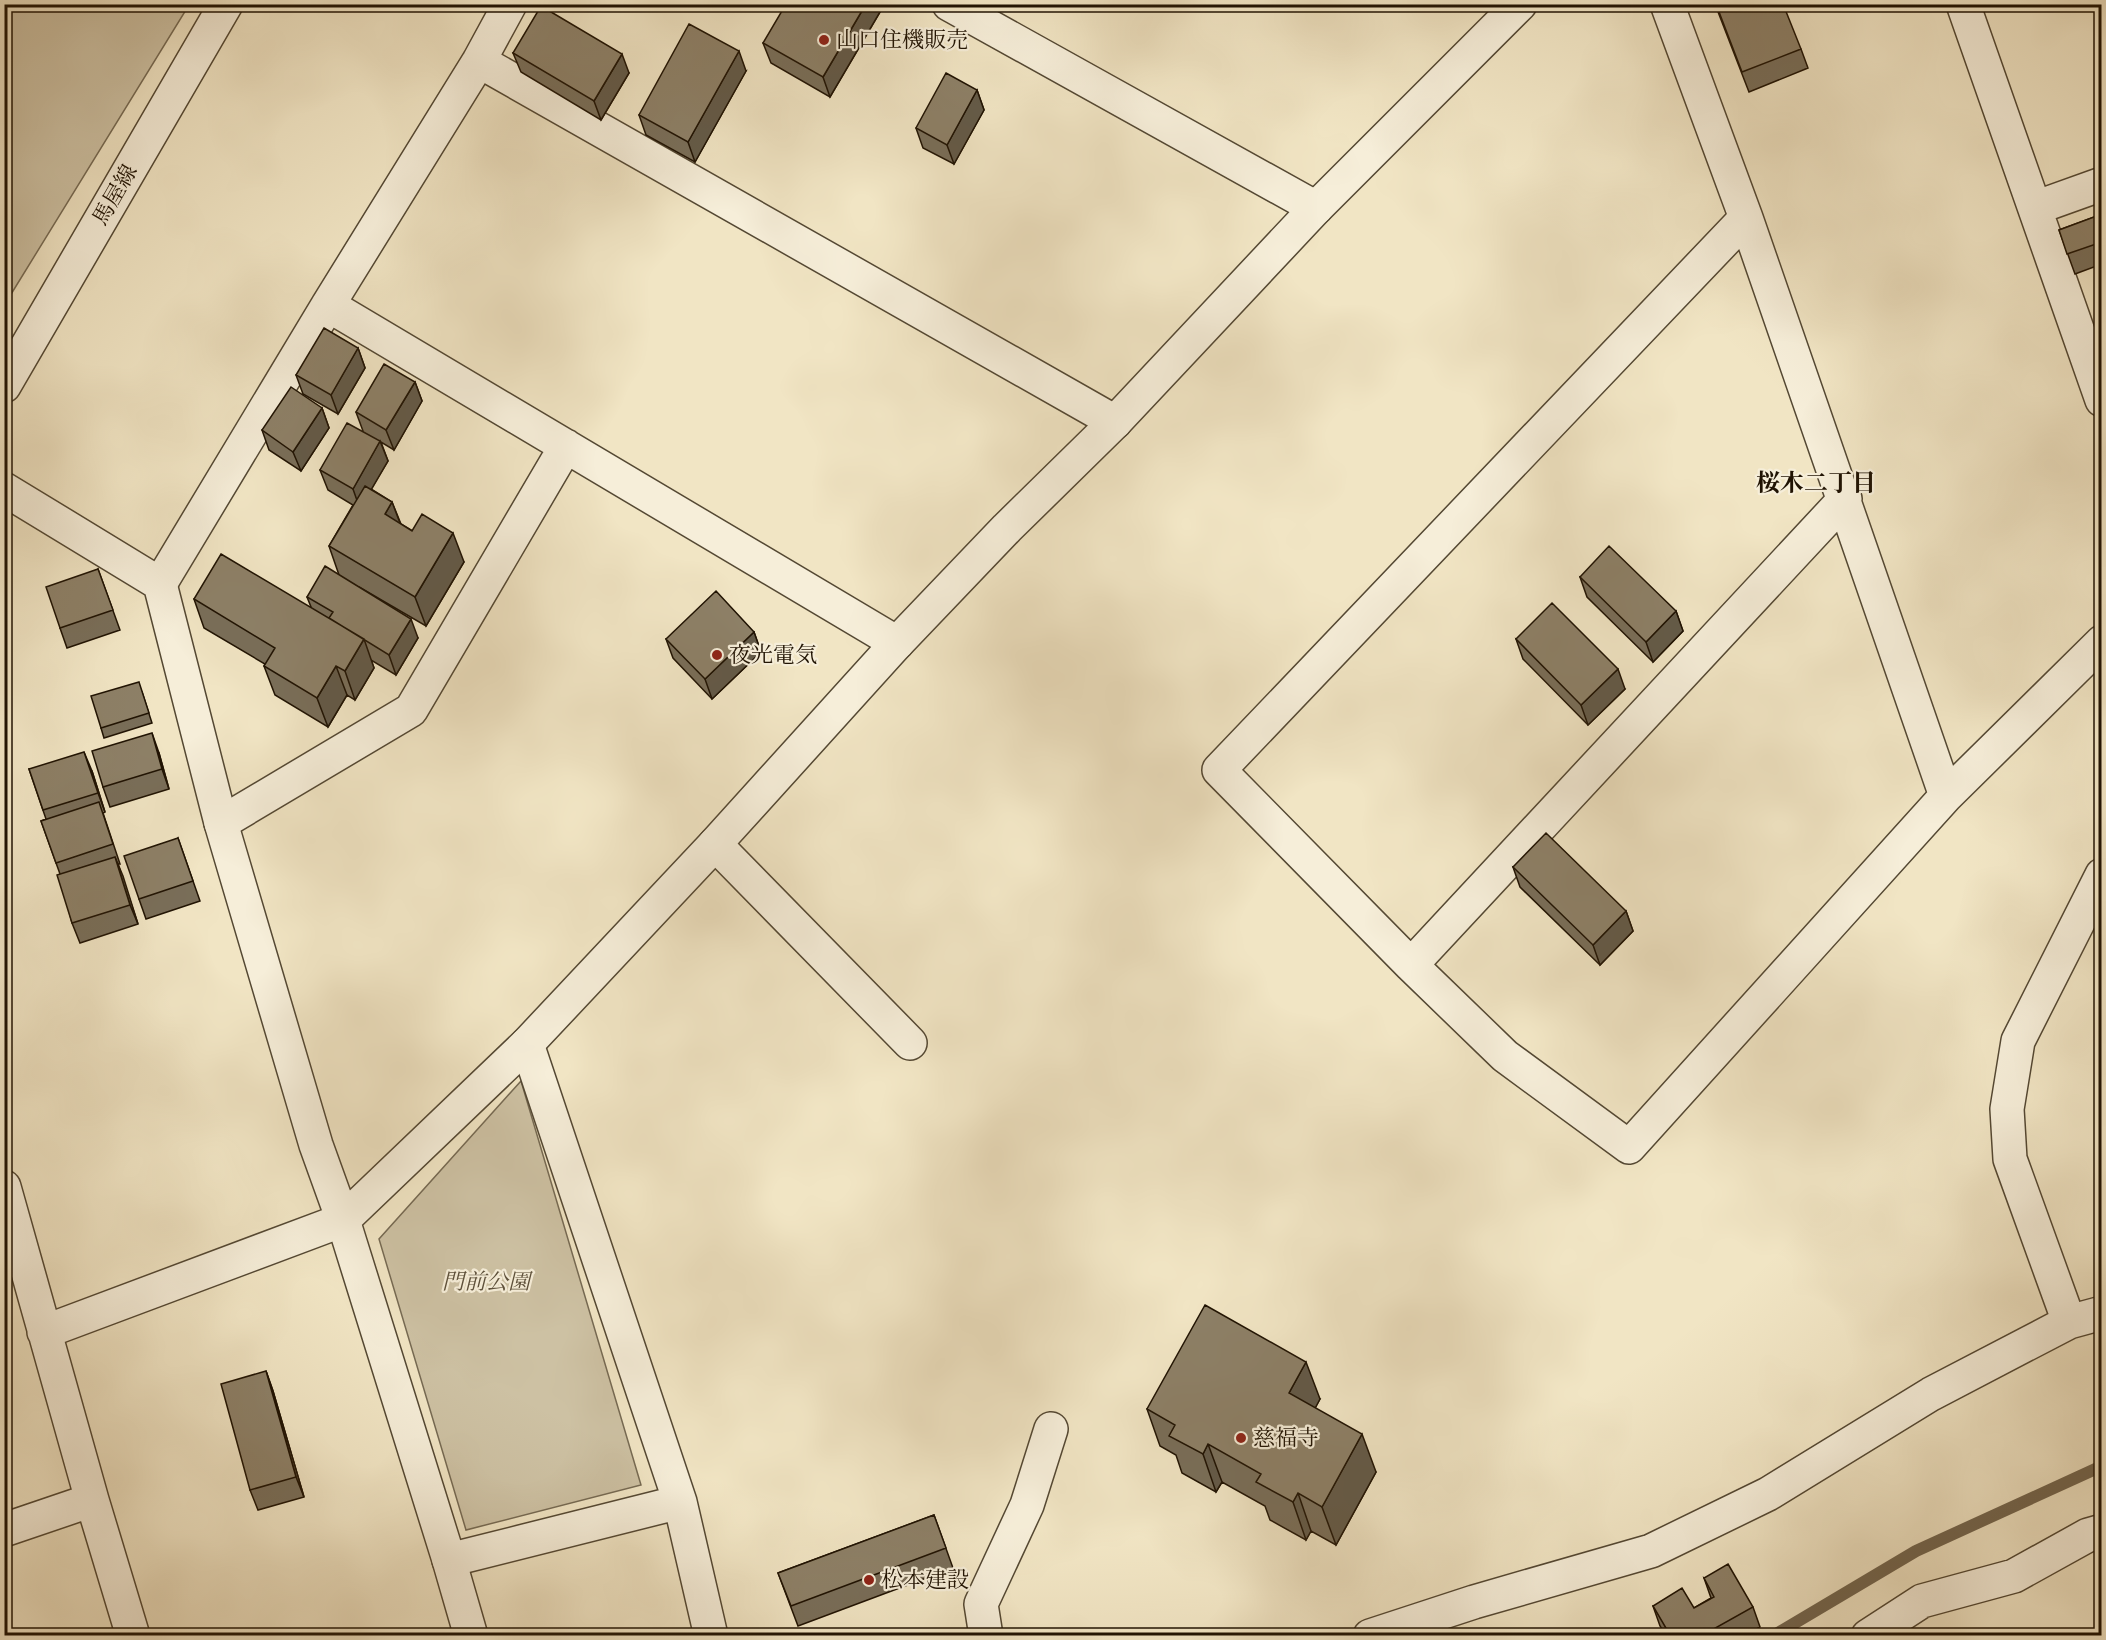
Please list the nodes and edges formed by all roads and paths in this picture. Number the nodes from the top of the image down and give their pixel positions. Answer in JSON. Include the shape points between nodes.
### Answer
{"nodes":[{"id":1,"x":226,"y":4,"type":"edge"},
{"id":2,"x":510,"y":4,"type":"edge"},
{"id":3,"x":949,"y":4,"type":"edge"},
{"id":4,"x":1520,"y":4,"type":"edge"},
{"id":5,"x":1666,"y":4,"type":"edge"},
{"id":6,"x":1963,"y":4,"type":"edge"},
{"id":7,"x":479,"y":61,"type":"junction"},
{"id":8,"x":2102,"y":184,"type":"edge"},
{"id":9,"x":1316,"y":208,"type":"junction"},
{"id":10,"x":2035,"y":208,"type":"junction"},
{"id":11,"x":1746,"y":218,"type":"junction"},
{"id":12,"x":328,"y":305,"type":"junction"},
{"id":13,"x":4,"y":386,"type":"edge"},
{"id":14,"x":2102,"y":400,"type":"edge"},
{"id":15,"x":1114,"y":422,"type":"junction"},
{"id":16,"x":566,"y":446,"type":"junction"},
{"id":17,"x":4,"y":489,"type":"edge"},
{"id":18,"x":1845,"y":500,"type":"junction"},
{"id":19,"x":160,"y":584,"type":"junction"},
{"id":20,"x":2102,"y":642,"type":"edge"},
{"id":21,"x":897,"y":643,"type":"junction"},
{"id":22,"x":1946,"y":796,"type":"junction"},
{"id":23,"x":221,"y":823,"type":"junction"},
{"id":24,"x":715,"y":844,"type":"junction"},
{"id":25,"x":2102,"y":875,"type":"edge"},
{"id":26,"x":1412,"y":965,"type":"junction"},
{"id":27,"x":910,"y":1043,"type":"dead end"},
{"id":28,"x":527,"y":1044,"type":"junction"},
{"id":29,"x":4,"y":1187,"type":"edge"},
{"id":30,"x":343,"y":1220,"type":"junction"},
{"id":31,"x":2102,"y":1313,"type":"edge"},
{"id":32,"x":2069,"y":1322,"type":"junction"},
{"id":33,"x":44,"y":1332,"type":"junction"},
{"id":34,"x":1051,"y":1430,"type":"dead end"},
{"id":35,"x":92,"y":1500,"type":"junction"},
{"id":36,"x":680,"y":1502,"type":"junction"},
{"id":37,"x":4,"y":1530,"type":"edge"},
{"id":38,"x":2102,"y":1531,"type":"edge"},
{"id":39,"x":449,"y":1560,"type":"junction"},
{"id":40,"x":1871,"y":1634,"type":"edge"},
{"id":41,"x":133,"y":1635,"type":"edge"},
{"id":42,"x":471,"y":1635,"type":"edge"},
{"id":43,"x":711,"y":1635,"type":"edge"},
{"id":44,"x":986,"y":1635,"type":"edge"},
{"id":45,"x":1370,"y":1635,"type":"edge"}],
"edges":[{"from":1,"to":13,"type":"street","name":"馬屋線"},
{"from":2,"to":7,"type":"street"},
{"from":3,"to":9,"type":"street"},
{"from":4,"to":9,"type":"street"},
{"from":5,"to":11,"type":"street"},
{"from":6,"to":10,"type":"street"},
{"from":7,"to":12,"type":"street"},
{"from":7,"to":15,"type":"street"},
{"from":8,"to":10,"type":"street"},
{"from":9,"to":15,"type":"street"},
{"from":10,"to":14,"type":"street"},
{"from":11,"to":18,"type":"street"},
{"from":11,"to":26,"type":"street","via":[[1219,770]]},
{"from":12,"to":16,"type":"street"},
{"from":12,"to":19,"type":"street"},
{"from":15,"to":21,"type":"street"},
{"from":16,"to":21,"type":"street"},
{"from":16,"to":23,"type":"street","via":[[411,710]]},
{"from":17,"to":19,"type":"street"},
{"from":18,"to":22,"type":"street"},
{"from":18,"to":26,"type":"street"},
{"from":19,"to":23,"type":"street"},
{"from":20,"to":22,"type":"street"},
{"from":21,"to":24,"type":"street"},
{"from":22,"to":26,"type":"street","via":[[1629,1147],[1505,1056]]},
{"from":23,"to":30,"type":"street","via":[[316,1144]]},
{"from":24,"to":27,"type":"street"},
{"from":24,"to":28,"type":"street"},
{"from":25,"to":32,"type":"street","via":[[2018,1041],[2007,1109],[2010,1159]]},
{"from":28,"to":30,"type":"street"},
{"from":28,"to":36,"type":"street"},
{"from":29,"to":33,"type":"street"},
{"from":30,"to":33,"type":"street"},
{"from":30,"to":39,"type":"street"},
{"from":31,"to":32,"type":"street"},
{"from":32,"to":45,"type":"street","via":[[1931,1395],[1768,1494],[1651,1551]]},
{"from":33,"to":35,"type":"street"},
{"from":34,"to":44,"type":"street","via":[[1027,1505],[981,1604]]},
{"from":35,"to":37,"type":"street"},
{"from":35,"to":41,"type":"street"},
{"from":36,"to":39,"type":"street"},
{"from":36,"to":43,"type":"street"},
{"from":38,"to":40,"type":"street","via":[[2014,1576],[1922,1601]]},
{"from":39,"to":42,"type":"street"}]}
